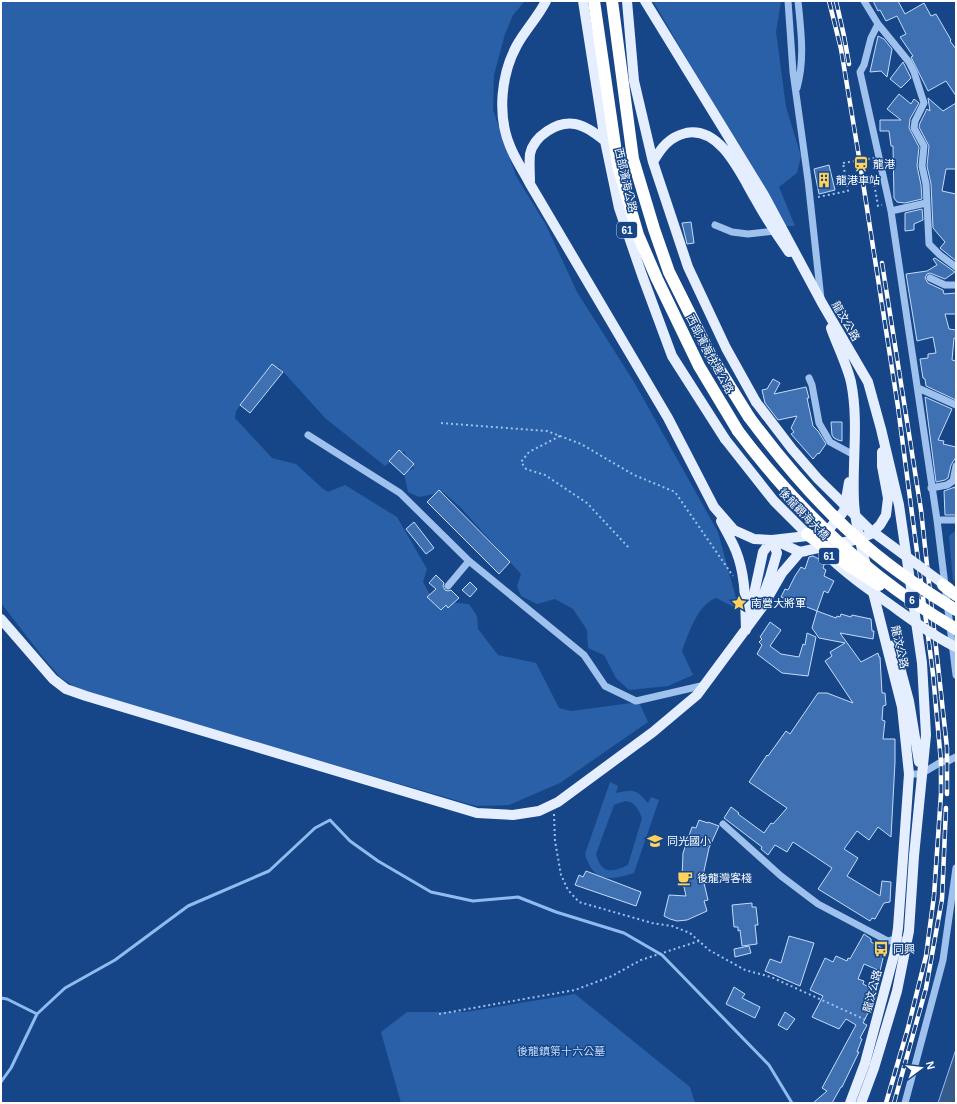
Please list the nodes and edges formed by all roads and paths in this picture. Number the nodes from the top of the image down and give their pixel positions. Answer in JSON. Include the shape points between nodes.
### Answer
{"nodes":[{"id":1,"x":546,"y":1,"type":"edge"},
{"id":2,"x":583,"y":1,"type":"edge"},
{"id":3,"x":594,"y":1,"type":"edge"},
{"id":4,"x":612,"y":1,"type":"edge"},
{"id":5,"x":627,"y":1,"type":"edge"},
{"id":6,"x":645,"y":1,"type":"edge"},
{"id":7,"x":788,"y":1,"type":"edge"},
{"id":8,"x":798,"y":1,"type":"edge"},
{"id":9,"x":864,"y":1,"type":"edge"},
{"id":10,"x":878,"y":24,"type":"junction"},
{"id":11,"x":796,"y":92,"type":"junction"},
{"id":12,"x":605,"y":141,"type":"junction"},
{"id":13,"x":874,"y":158,"type":"dead end"},
{"id":14,"x":653,"y":162,"type":"junction"},
{"id":15,"x":877,"y":176,"type":"dead end"},
{"id":16,"x":530,"y":184,"type":"junction"},
{"id":17,"x":809,"y":198,"type":"junction"},
{"id":18,"x":926,"y":203,"type":"junction"},
{"id":19,"x":878,"y":206,"type":"dead end"},
{"id":20,"x":891,"y":211,"type":"junction"},
{"id":21,"x":715,"y":225,"type":"dead end"},
{"id":22,"x":775,"y":231,"type":"junction"},
{"id":23,"x":956,"y":267,"type":"edge"},
{"id":24,"x":930,"y":278,"type":"dead end"},
{"id":25,"x":956,"y":285,"type":"edge"},
{"id":26,"x":822,"y":303,"type":"junction"},
{"id":27,"x":809,"y":378,"type":"dead end"},
{"id":28,"x":918,"y":388,"type":"junction"},
{"id":29,"x":956,"y":405,"type":"edge"},
{"id":30,"x":441,"y":423,"type":"dead end"},
{"id":31,"x":881,"y":429,"type":"junction"},
{"id":32,"x":308,"y":435,"type":"dead end"},
{"id":33,"x":560,"y":436,"type":"junction"},
{"id":34,"x":725,"y":439,"type":"joint"},
{"id":35,"x":854,"y":455,"type":"junction"},
{"id":36,"x":956,"y":466,"type":"edge"},
{"id":37,"x":931,"y":488,"type":"junction"},
{"id":38,"x":714,"y":507,"type":"junction"},
{"id":39,"x":937,"y":520,"type":"junction"},
{"id":40,"x":956,"y":520,"type":"edge"},
{"id":41,"x":807,"y":534,"type":"junction"},
{"id":42,"x":825,"y":534,"type":"junction"},
{"id":43,"x":772,"y":540,"type":"junction"},
{"id":44,"x":859,"y":540,"type":"junction"},
{"id":45,"x":630,"y":549,"type":"dead end"},
{"id":46,"x":800,"y":552,"type":"junction"},
{"id":47,"x":469,"y":561,"type":"junction"},
{"id":48,"x":943,"y":584,"type":"joint"},
{"id":49,"x":448,"y":586,"type":"dead end"},
{"id":50,"x":745,"y":592,"type":"junction"},
{"id":51,"x":956,"y":594,"type":"edge"},
{"id":52,"x":956,"y":610,"type":"edge"},
{"id":53,"x":879,"y":613,"type":"junction"},
{"id":54,"x":1,"y":618,"type":"edge"},
{"id":55,"x":938,"y":619,"type":"junction"},
{"id":56,"x":956,"y":629,"type":"edge"},
{"id":57,"x":746,"y":630,"type":"junction"},
{"id":58,"x":956,"y":647,"type":"edge"},
{"id":59,"x":956,"y":675,"type":"edge"},
{"id":60,"x":705,"y":685,"type":"junction"},
{"id":61,"x":956,"y":757,"type":"edge"},
{"id":62,"x":909,"y":774,"type":"junction"},
{"id":63,"x":921,"y":774,"type":"junction"},
{"id":64,"x":558,"y":802,"type":"junction"},
{"id":65,"x":723,"y":824,"type":"dead end"},
{"id":66,"x":956,"y":868,"type":"edge"},
{"id":67,"x":896,"y":939,"type":"junction"},
{"id":68,"x":699,"y":941,"type":"junction"},
{"id":69,"x":907,"y":941,"type":"junction"},
{"id":70,"x":439,"y":1014,"type":"dead end"},
{"id":71,"x":876,"y":1025,"type":"junction"},
{"id":72,"x":850,"y":1103,"type":"edge"},
{"id":73,"x":861,"y":1103,"type":"edge"},
{"id":74,"x":905,"y":1103,"type":"edge"}],
"edges":[{"from":1,"to":16,"type":"main road","via":[[527,28],[512,57],[505,78],[502,107],[509,146]]},
{"from":2,"to":12,"type":"main road","name":"西部濱海公路","number":"61"},
{"from":3,"to":55,"type":"highway","name":"西部濱海快速公路","number":"61","bridge":true,"via":[[618,166],[638,235],[699,366],[738,431],[776,478],[823,528],[893,588]]},
{"from":4,"to":52,"type":"highway","name":"西部濱海快速公路","number":"61","bridge":true,"via":[[633,159],[669,272],[711,356],[749,417],[795,477],[867,547]]},
{"from":5,"to":14,"type":"main road","via":[[634,81]]},
{"from":6,"to":26,"type":"main road","via":[[764,195]]},
{"from":7,"to":11,"type":"street"},
{"from":8,"to":11,"type":"street","via":[[803,43],[801,74]]},
{"from":9,"to":10,"type":"street"},
{"from":10,"to":18,"type":"street","via":[[909,62],[924,103],[914,128],[924,146],[922,166],[926,184]]},
{"from":10,"to":20,"type":"street","via":[[860,72]]},
{"from":11,"to":17,"type":"street"},
{"from":12,"to":16,"type":"main road","via":[[588,129],[575,124],[547,131],[530,154]]},
{"from":12,"to":34,"type":"main road","name":"西部濱海公路","number":"61","via":[[619,208],[672,356]]},
{"from":13,"to":17,"type":"path","bridge":true,"via":[[843,163],[848,191]]},
{"from":14,"to":22,"type":"main road","via":[[661,147],[670,140],[682,134],[705,134],[726,150]]},
{"from":14,"to":48,"type":"main road","bridge":true,"via":[[688,267],[726,348],[756,402],[818,479],[869,529]]},
{"from":15,"to":19,"type":"path","via":[[873,177]]},
{"from":16,"to":38,"type":"main road","via":[[664,411]]},
{"from":17,"to":26,"type":"street"},
{"from":18,"to":20,"type":"street"},
{"from":18,"to":23,"type":"street","via":[[929,244]]},
{"from":20,"to":28,"type":"street"},
{"from":21,"to":22,"type":"street","via":[[732,232],[748,234]]},
{"from":22,"to":26,"type":"main road"},
{"from":24,"to":25,"type":"street","via":[[945,285]]},
{"from":26,"to":31,"type":"main road","name":"龍汶公路","number":"6","via":[[868,382]]},
{"from":26,"to":35,"type":"main road","name":"龍汶公路","via":[[851,382],[855,427]]},
{"from":27,"to":35,"type":"street","via":[[819,423],[830,442]]},
{"from":28,"to":29,"type":"street"},
{"from":28,"to":37,"type":"street"},
{"from":30,"to":33,"type":"path","via":[[547,431]]},
{"from":31,"to":44,"type":"main road","via":[[882,466],[888,498],[886,515],[871,534]]},
{"from":31,"to":63,"type":"main road","name":"龍汶公路","number":"6","via":[[899,505],[922,663],[926,736]]},
{"from":32,"to":47,"type":"street","via":[[400,493]]},
{"from":33,"to":45,"type":"path","via":[[529,452],[521,462],[526,469],[545,475],[587,503]]},
{"from":33,"to":50,"type":"path","via":[[581,444],[634,475],[675,492]]},
{"from":34,"to":41,"type":"main road","name":"後龍觀海大橋","number":"61","bridge":true,"via":[[774,501]]},
{"from":35,"to":42,"type":"main road","via":[[844,511]]},
{"from":35,"to":44,"type":"main road","name":"龍汶公路","via":[[854,502]]},
{"from":36,"to":37,"type":"street","via":[[953,481]]},
{"from":37,"to":39,"type":"street"},
{"from":38,"to":43,"type":"main road","via":[[734,530],[754,539]]},
{"from":38,"to":50,"type":"main road","via":[[736,550]]},
{"from":39,"to":40,"type":"street"},
{"from":39,"to":59,"type":"street"},
{"from":41,"to":55,"type":"highway","bridge":true,"via":[[849,566]]},
{"from":41,"to":58,"type":"main road","name":"後龍觀海大橋","number":"61","bridge":true,"via":[[839,567],[904,615]]},
{"from":42,"to":43,"type":"main road"},
{"from":42,"to":44,"type":"main road"},
{"from":43,"to":46,"type":"main road"},
{"from":43,"to":57,"type":"main road","via":[[764,552]]},
{"from":44,"to":46,"type":"main road"},
{"from":44,"to":53,"type":"main road","name":"龍汶公路"},
{"from":44,"to":63,"type":"main road","via":[[871,565],[909,701]]},
{"from":46,"to":53,"type":"main road","via":[[839,548],[851,551],[860,564]]},
{"from":46,"to":57,"type":"main road","via":[[782,573]]},
{"from":47,"to":49,"type":"street"},
{"from":47,"to":60,"type":"street","via":[[584,655],[605,686],[636,701]]},
{"from":48,"to":51,"type":"highway","bridge":true},
{"from":50,"to":57,"type":"main road"},
{"from":53,"to":62,"type":"main road","name":"龍汶公路","via":[[902,707]]},
{"from":54,"to":64,"type":"main road","via":[[53,679],[66,689],[86,696],[477,813],[513,815],[539,811]]},
{"from":55,"to":56,"type":"highway","name":"西部濱海快速公路","number":"61","bridge":true},
{"from":57,"to":60,"type":"main road"},
{"from":60,"to":64,"type":"main road","via":[[697,695],[653,732]]},
{"from":61,"to":63,"type":"street","via":[[941,762]]},
{"from":62,"to":63,"type":"street"},
{"from":62,"to":67,"type":"main road","name":"龍汶公路"},
{"from":63,"to":69,"type":"main road","name":"龍汶公路","number":"6"},
{"from":64,"to":68,"type":"path","via":[[554,816],[561,875],[568,890],[578,902],[652,923],[672,926],[690,933]]},
{"from":65,"to":67,"type":"street","via":[[781,876],[818,904],[888,941]]},
{"from":66,"to":74,"type":"street","via":[[943,960]]},
{"from":67,"to":69,"type":"street"},
{"from":67,"to":71,"type":"main road","name":"龍汶公路"},
{"from":68,"to":70,"type":"path","via":[[641,960],[612,976],[575,990]]},
{"from":68,"to":71,"type":"path","via":[[709,950],[745,970],[771,977]]},
{"from":69,"to":73,"type":"main road","name":"龍汶公路","number":"6","via":[[895,998]]},
{"from":71,"to":72,"type":"main road","name":"龍汶公路"}]}
